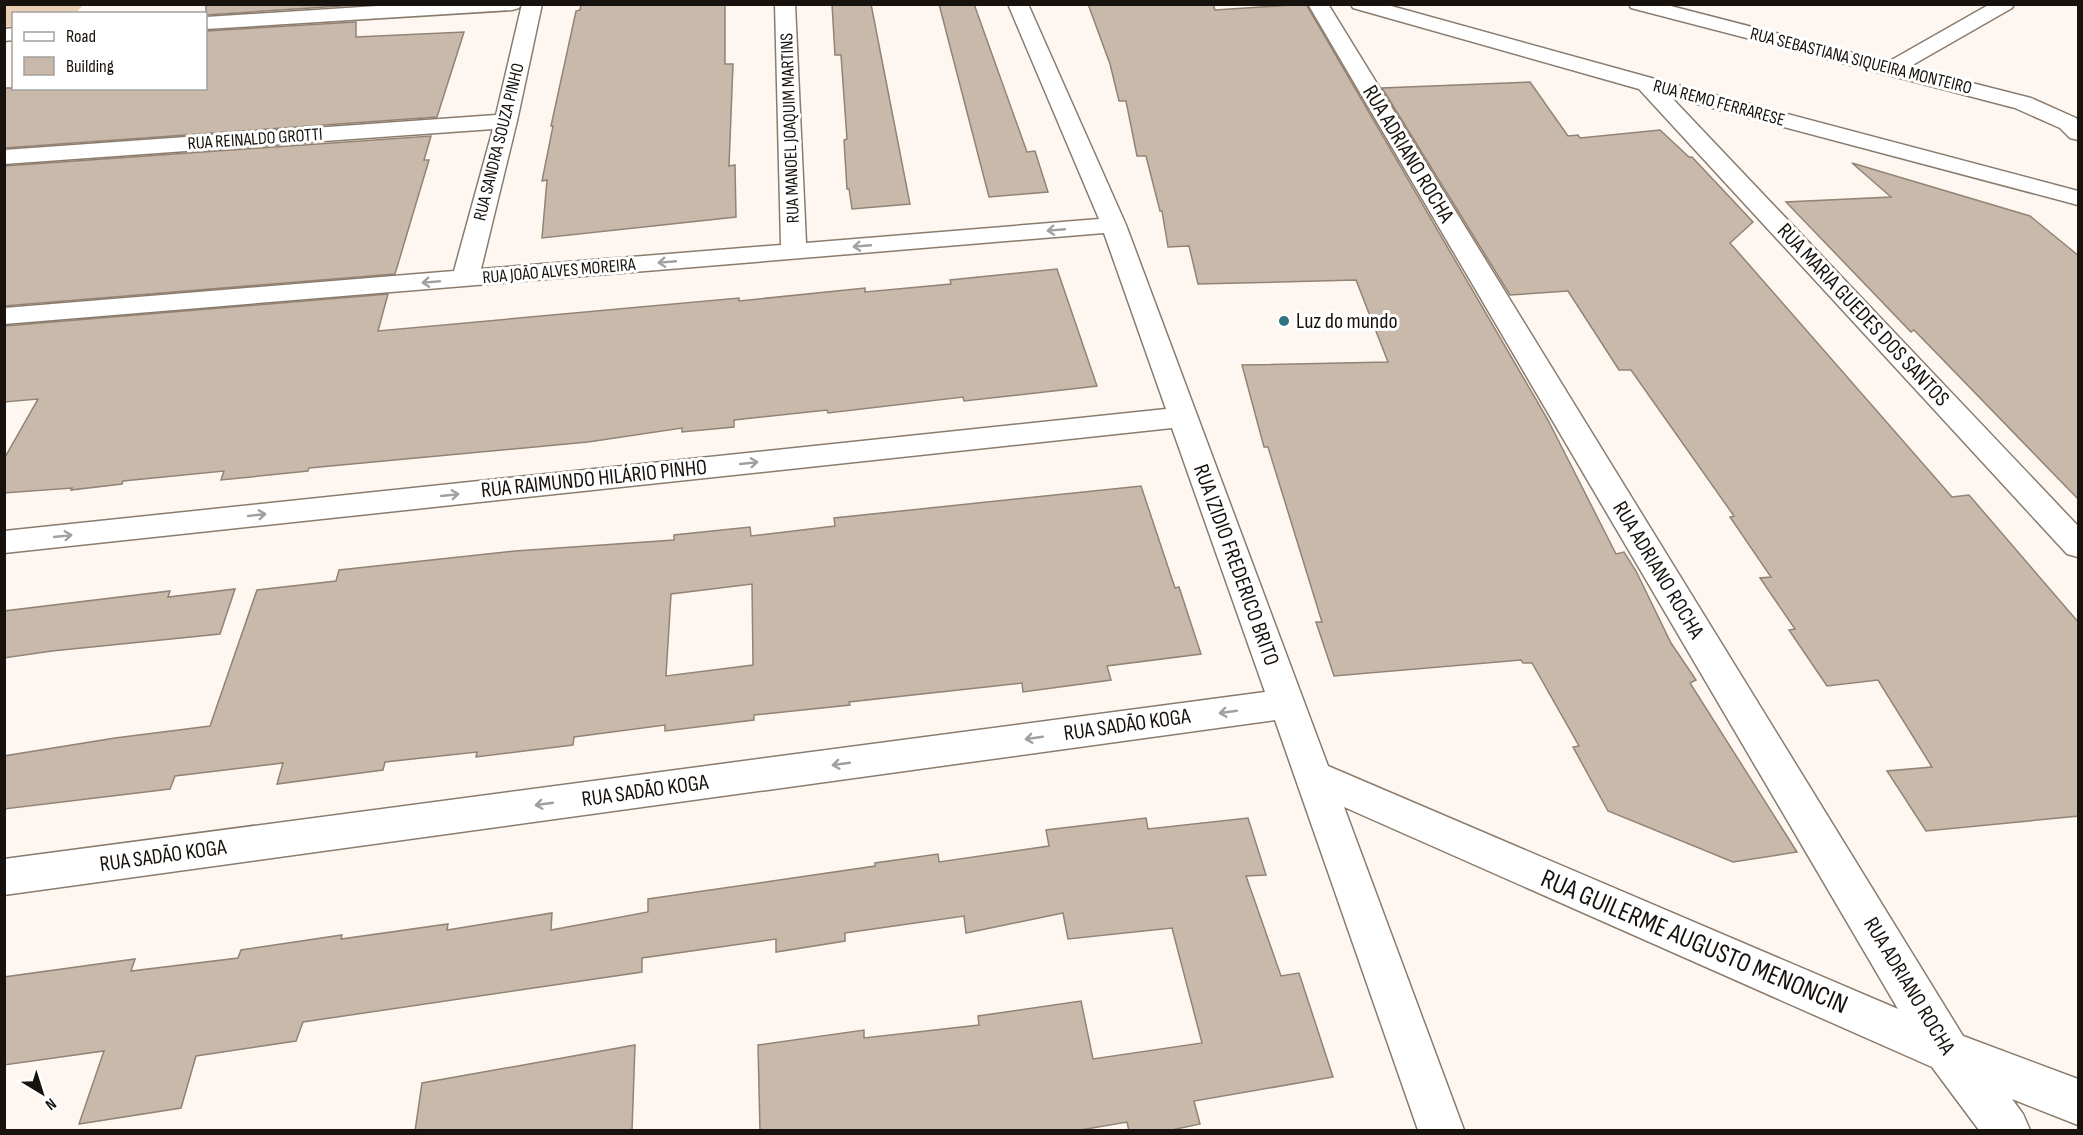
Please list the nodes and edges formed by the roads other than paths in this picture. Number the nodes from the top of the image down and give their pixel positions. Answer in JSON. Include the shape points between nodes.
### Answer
{"nodes":[{"id":1,"x":512,"y":4,"type":"edge"},
{"id":2,"x":532,"y":4,"type":"edge"},
{"id":3,"x":785,"y":4,"type":"edge"},
{"id":4,"x":1018,"y":4,"type":"edge"},
{"id":5,"x":1318,"y":4,"type":"edge"},
{"id":6,"x":1360,"y":4,"type":"edge"},
{"id":7,"x":2005,"y":4,"type":"edge"},
{"id":8,"x":1642,"y":5,"type":"edge"},
{"id":9,"x":207,"y":23,"type":"edge"},
{"id":10,"x":1892,"y":68,"type":"junction"},
{"id":11,"x":1647,"y":84,"type":"junction"},
{"id":12,"x":506,"y":121,"type":"junction"},
{"id":13,"x":2079,"y":133,"type":"edge"},
{"id":14,"x":4,"y":157,"type":"edge"},
{"id":15,"x":2049,"y":191,"type":"junction"},
{"id":16,"x":2079,"y":198,"type":"edge"},
{"id":17,"x":2079,"y":215,"type":"edge"},
{"id":18,"x":1114,"y":225,"type":"junction"},
{"id":19,"x":794,"y":252,"type":"junction"},
{"id":20,"x":465,"y":279,"type":"junction"},
{"id":21,"x":4,"y":316,"type":"edge"},
{"id":22,"x":1183,"y":417,"type":"junction"},
{"id":23,"x":4,"y":542,"type":"edge"},
{"id":24,"x":2079,"y":546,"type":"edge"},
{"id":25,"x":1286,"y":704,"type":"junction"},
{"id":26,"x":1312,"y":776,"type":"junction"},
{"id":27,"x":4,"y":877,"type":"edge"},
{"id":28,"x":1948,"y":1052,"type":"junction"},
{"id":29,"x":2079,"y":1102,"type":"edge"},
{"id":30,"x":1441,"y":1131,"type":"edge"},
{"id":31,"x":2007,"y":1131,"type":"edge"}],
"edges":[{"from":1,"to":9,"type":"street"},
{"from":2,"to":12,"type":"street","name":"RUA SANDRA SOUZA PINHO"},
{"from":3,"to":19,"type":"street","name":"RUA MANOEL JOAQUIM MARTINS"},
{"from":4,"to":18,"type":"street","name":"RUA IZIDIO FREDERICO BRITO"},
{"from":5,"to":28,"type":"street","name":"RUA ADRIANO ROCHA"},
{"from":6,"to":11,"type":"street","name":"RUA REMO FERRARESE"},
{"from":7,"to":10,"type":"street"},
{"from":8,"to":10,"type":"street","name":"RUA SEBASTIANA SIQUEIRA MONTEIRO"},
{"from":10,"to":13,"type":"street","name":"RUA SEBASTIANA SIQUEIRA MONTEIRO","via":[[2023,103],[2068,123]]},
{"from":11,"to":15,"type":"street","name":"RUA REMO FERRARESE"},
{"from":11,"to":24,"type":"street","name":"RUA MARIA GUEDES DOS SANTOS"},
{"from":12,"to":14,"type":"street","name":"RUA REINALDO GROTTI"},
{"from":12,"to":20,"type":"street","name":"RUA SANDRA SOUZA PINHO"},
{"from":15,"to":16,"type":"street","name":"RUA REMO FERRARESE"},
{"from":15,"to":17,"type":"street"},
{"from":18,"to":19,"type":"street","name":"RUA JOÃO ALVES MOREIRA","one_way":true},
{"from":18,"to":22,"type":"street","name":"RUA IZIDIO FREDERICO BRITO"},
{"from":19,"to":20,"type":"street","name":"RUA JOÃO ALVES MOREIRA","one_way":true},
{"from":20,"to":21,"type":"street","name":"RUA JOÃO ALVES MOREIRA","one_way":true},
{"from":23,"to":22,"type":"street","name":"RUA RAIMUNDO HILÁRIO PINHO","one_way":true},
{"from":22,"to":25,"type":"street","name":"RUA IZIDIO FREDERICO BRITO"},
{"from":25,"to":26,"type":"street","name":"RUA IZIDIO FREDERICO BRITO"},
{"from":25,"to":27,"type":"street","name":"RUA SADÃO KOGA","one_way":true},
{"from":26,"to":28,"type":"street","name":"RUA GUILERME AUGUSTO MENONCIN"},
{"from":26,"to":30,"type":"street","name":"RUA IZIDIO FREDERICO BRITO"},
{"from":28,"to":29,"type":"street","name":"RUA GUILERME AUGUSTO MENONCIN"},
{"from":28,"to":31,"type":"street","name":"RUA ADRIANO ROCHA"}]}
